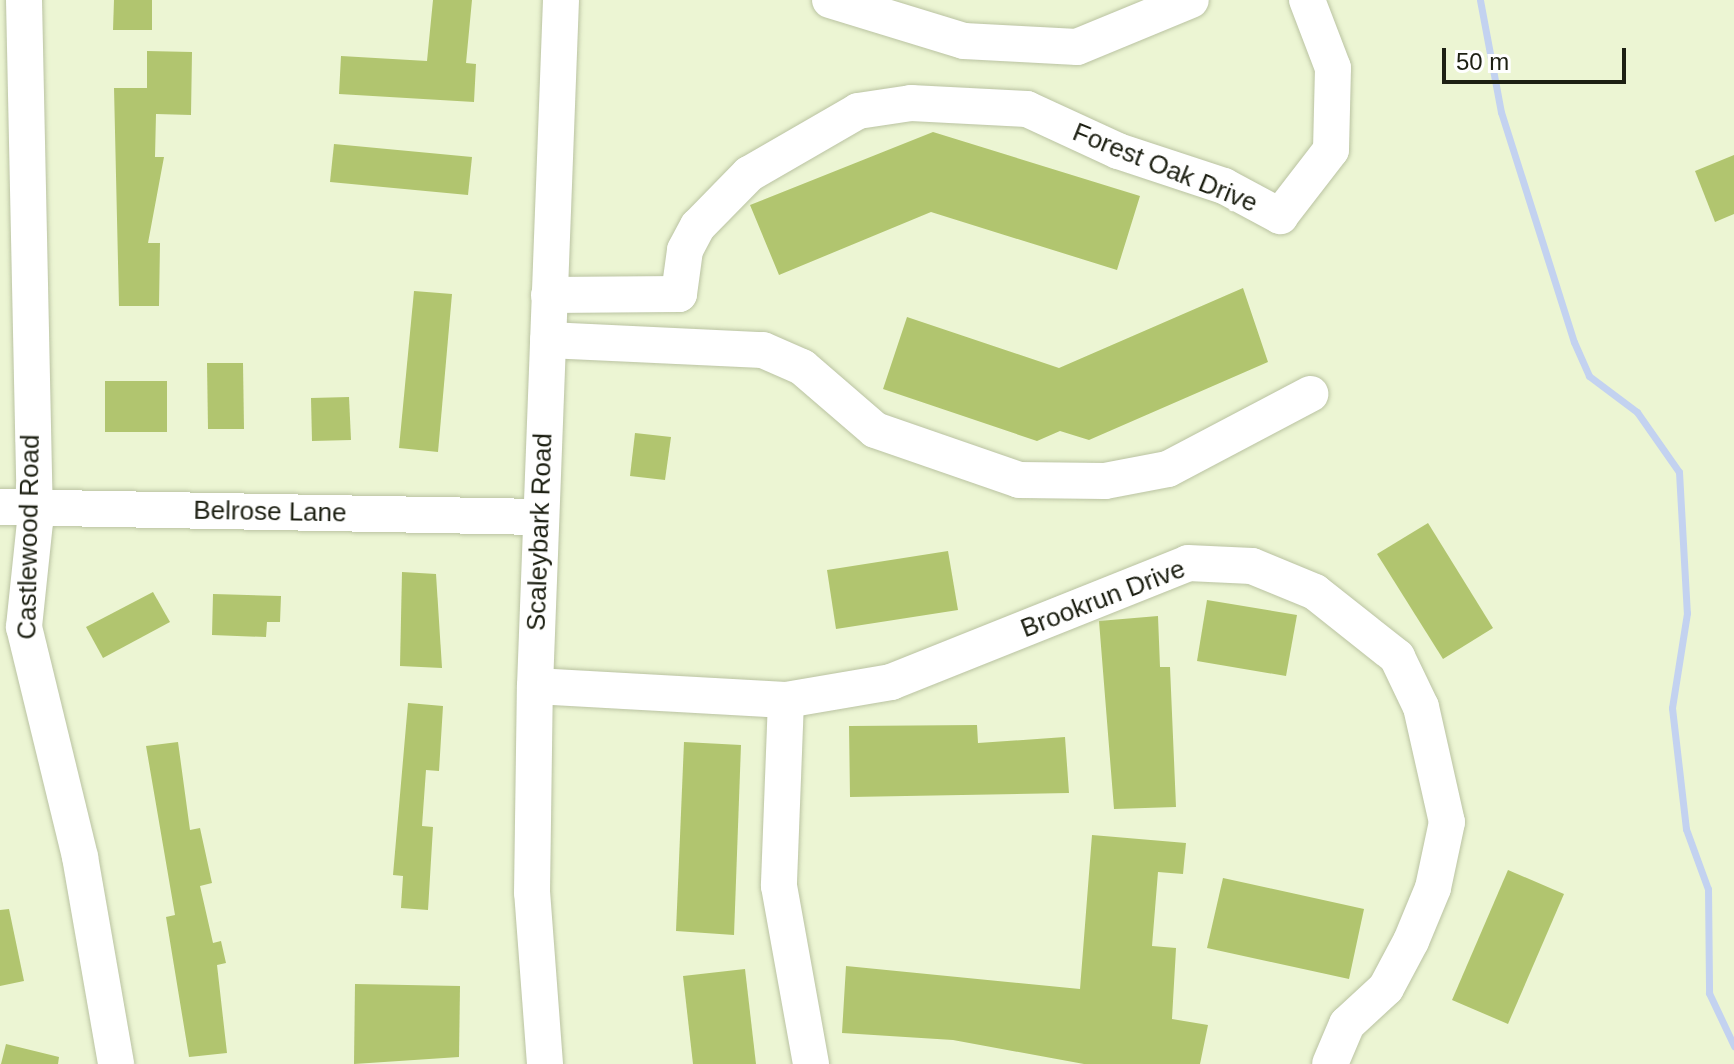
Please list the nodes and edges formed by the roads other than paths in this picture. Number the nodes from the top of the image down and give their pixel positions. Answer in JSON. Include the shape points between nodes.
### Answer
{"nodes":[{"id":1,"x":24,"y":0,"type":"edge"},
{"id":2,"x":561,"y":0,"type":"edge"},
{"id":3,"x":830,"y":0,"type":"edge"},
{"id":4,"x":1191,"y":0,"type":"edge"},
{"id":5,"x":1307,"y":0,"type":"edge"},
{"id":6,"x":549,"y":295,"type":"junction"},
{"id":7,"x":548,"y":340,"type":"junction"},
{"id":8,"x":1310,"y":394,"type":"dead end"},
{"id":9,"x":17,"y":507,"type":"edge"},
{"id":10,"x":539,"y":517,"type":"junction"},
{"id":11,"x":535,"y":686,"type":"junction"},
{"id":12,"x":786,"y":700,"type":"junction"},
{"id":13,"x":116,"y":1064,"type":"edge"},
{"id":14,"x":545,"y":1064,"type":"edge"},
{"id":15,"x":811,"y":1064,"type":"edge"},
{"id":16,"x":1330,"y":1064,"type":"edge"}],
"edges":[{"from":1,"to":9,"type":"street","name":"Castlewood Road"},
{"from":2,"to":6,"type":"street","name":"Scaleybark Road"},
{"from":3,"to":4,"type":"street","via":[[964,41],[1077,47]]},
{"from":5,"to":6,"type":"street","name":"Forest Oak Drive","via":[[1333,68],[1331,150],[1280,216],[1224,186],[1118,151],[1027,109],[911,103],[858,111],[749,174],[698,226],[685,250],[679,294]]},
{"from":6,"to":7,"type":"street","name":"Scaleybark Road"},
{"from":7,"to":8,"type":"street","via":[[763,350],[802,367],[875,430],[1019,480],[1105,481],[1168,469]]},
{"from":7,"to":10,"type":"street","name":"Scaleybark Road"},
{"from":9,"to":10,"type":"street","name":"Belrose Lane"},
{"from":9,"to":13,"type":"street","name":"Castlewood Road","via":[[26,646],[80,857]]},
{"from":10,"to":11,"type":"street","name":"Scaleybark Road"},
{"from":11,"to":12,"type":"street","name":"Brookrun Drive"},
{"from":11,"to":14,"type":"street","name":"Scaleybark Road","via":[[532,893]]},
{"from":12,"to":15,"type":"street","via":[[779,886]]},
{"from":12,"to":16,"type":"street","name":"Brookrun Drive","via":[[891,682],[1188,563],[1252,566],[1315,592],[1362,622],[1397,657],[1421,707],[1447,822],[1433,888],[1411,941],[1386,988],[1347,1024]]}]}
